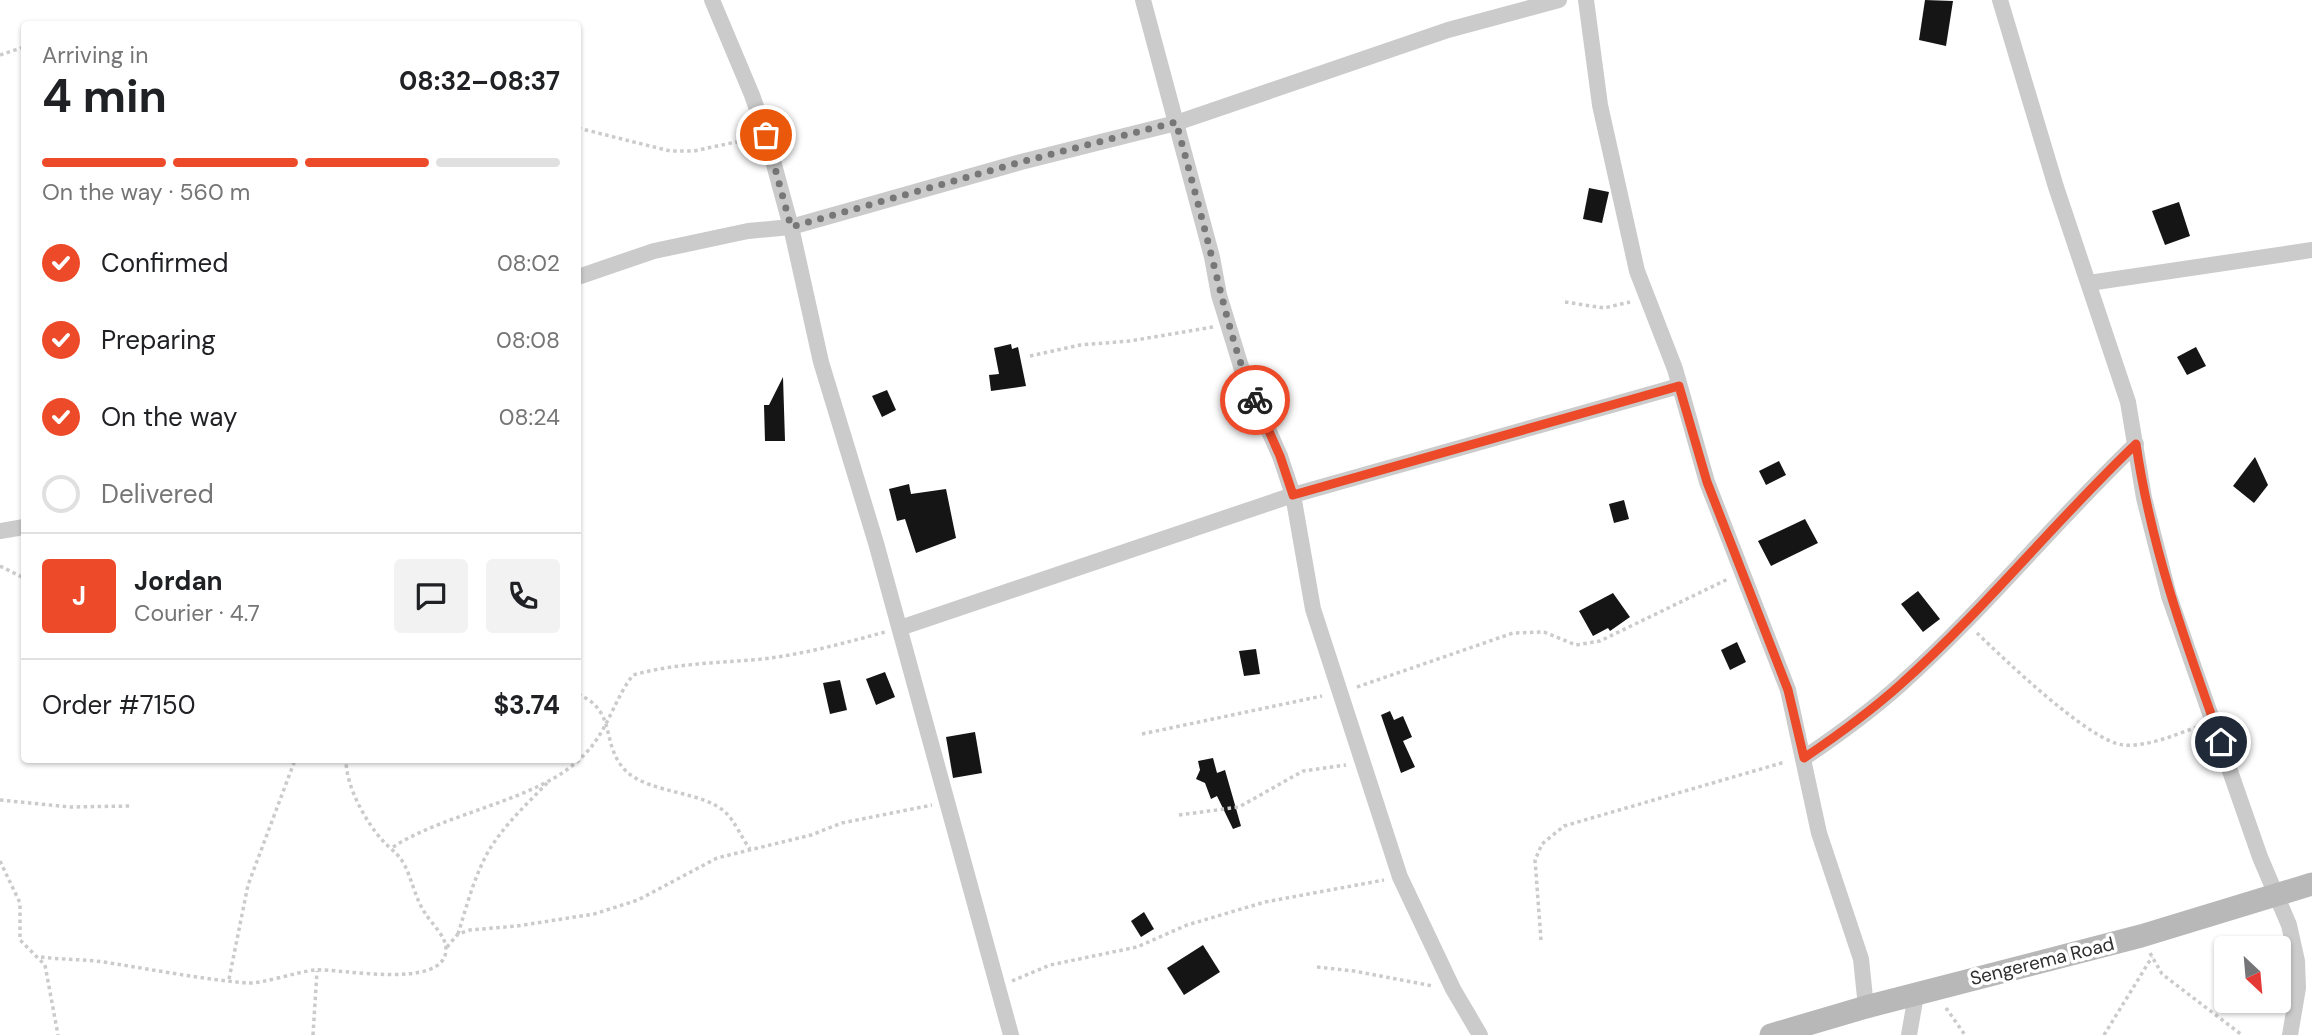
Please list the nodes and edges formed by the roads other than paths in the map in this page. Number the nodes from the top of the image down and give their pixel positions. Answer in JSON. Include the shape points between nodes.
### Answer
{"nodes":[{"id":1,"x":712,"y":0,"type":"edge"},
{"id":2,"x":1143,"y":0,"type":"edge"},
{"id":3,"x":1559,"y":0,"type":"edge"},
{"id":4,"x":1586,"y":0,"type":"edge"},
{"id":5,"x":2000,"y":0,"type":"edge"},
{"id":6,"x":1176,"y":122,"type":"junction"},
{"id":7,"x":791,"y":227,"type":"junction"},
{"id":8,"x":2312,"y":250,"type":"edge"},
{"id":9,"x":581,"y":276,"type":"edge"},
{"id":10,"x":2089,"y":283,"type":"junction"},
{"id":11,"x":1679,"y":386,"type":"junction"},
{"id":12,"x":2136,"y":444,"type":"junction"},
{"id":13,"x":1293,"y":495,"type":"junction"},
{"id":14,"x":21,"y":528,"type":"edge"},
{"id":15,"x":0,"y":531,"type":"edge"},
{"id":16,"x":900,"y":628,"type":"junction"},
{"id":17,"x":1804,"y":758,"type":"junction"},
{"id":18,"x":2312,"y":884,"type":"edge"},
{"id":19,"x":2278,"y":894,"type":"junction"},
{"id":20,"x":1925,"y":992,"type":"junction"},
{"id":21,"x":1866,"y":1007,"type":"junction"},
{"id":22,"x":1011,"y":1035,"type":"edge"},
{"id":23,"x":1480,"y":1035,"type":"edge"},
{"id":24,"x":1771,"y":1035,"type":"edge"},
{"id":25,"x":1909,"y":1035,"type":"edge"},
{"id":26,"x":2290,"y":1035,"type":"edge"}],
"edges":[{"from":1,"to":7,"type":"street","via":[[766,135]]},
{"from":2,"to":6,"type":"street"},
{"from":3,"to":6,"type":"street","via":[[1448,30]]},
{"from":4,"to":11,"type":"street","via":[[1600,105],[1625,229],[1645,298]]},
{"from":5,"to":10,"type":"street"},
{"from":6,"to":7,"type":"street"},
{"from":6,"to":13,"type":"street","via":[[1243,373]]},
{"from":7,"to":9,"type":"street","via":[[654,251]]},
{"from":7,"to":16,"type":"street","via":[[821,362]]},
{"from":8,"to":10,"type":"street"},
{"from":10,"to":12,"type":"street","via":[[2128,402]]},
{"from":11,"to":13,"type":"street"},
{"from":11,"to":17,"type":"street","via":[[1707,482],[1788,690]]},
{"from":12,"to":17,"type":"street","via":[[1892,691]]},
{"from":12,"to":19,"type":"street","via":[[2144,498],[2169,596],[2260,857]]},
{"from":13,"to":16,"type":"street"},
{"from":13,"to":23,"type":"street","via":[[1312,609],[1400,877]]},
{"from":14,"to":15,"type":"street"},
{"from":16,"to":22,"type":"street"},
{"from":17,"to":21,"type":"street","via":[[1819,833],[1861,959]]},
{"from":18,"to":19,"type":"main road","name":"Sengerema Road"},
{"from":19,"to":20,"type":"main road","name":"Sengerema Road","via":[[2141,936]]},
{"from":19,"to":26,"type":"street","via":[[2297,961],[2298,988]]},
{"from":20,"to":21,"type":"main road","name":"Sengerema Road"},
{"from":20,"to":25,"type":"street"},
{"from":21,"to":24,"type":"main road","name":"Sengerema Road"}]}
